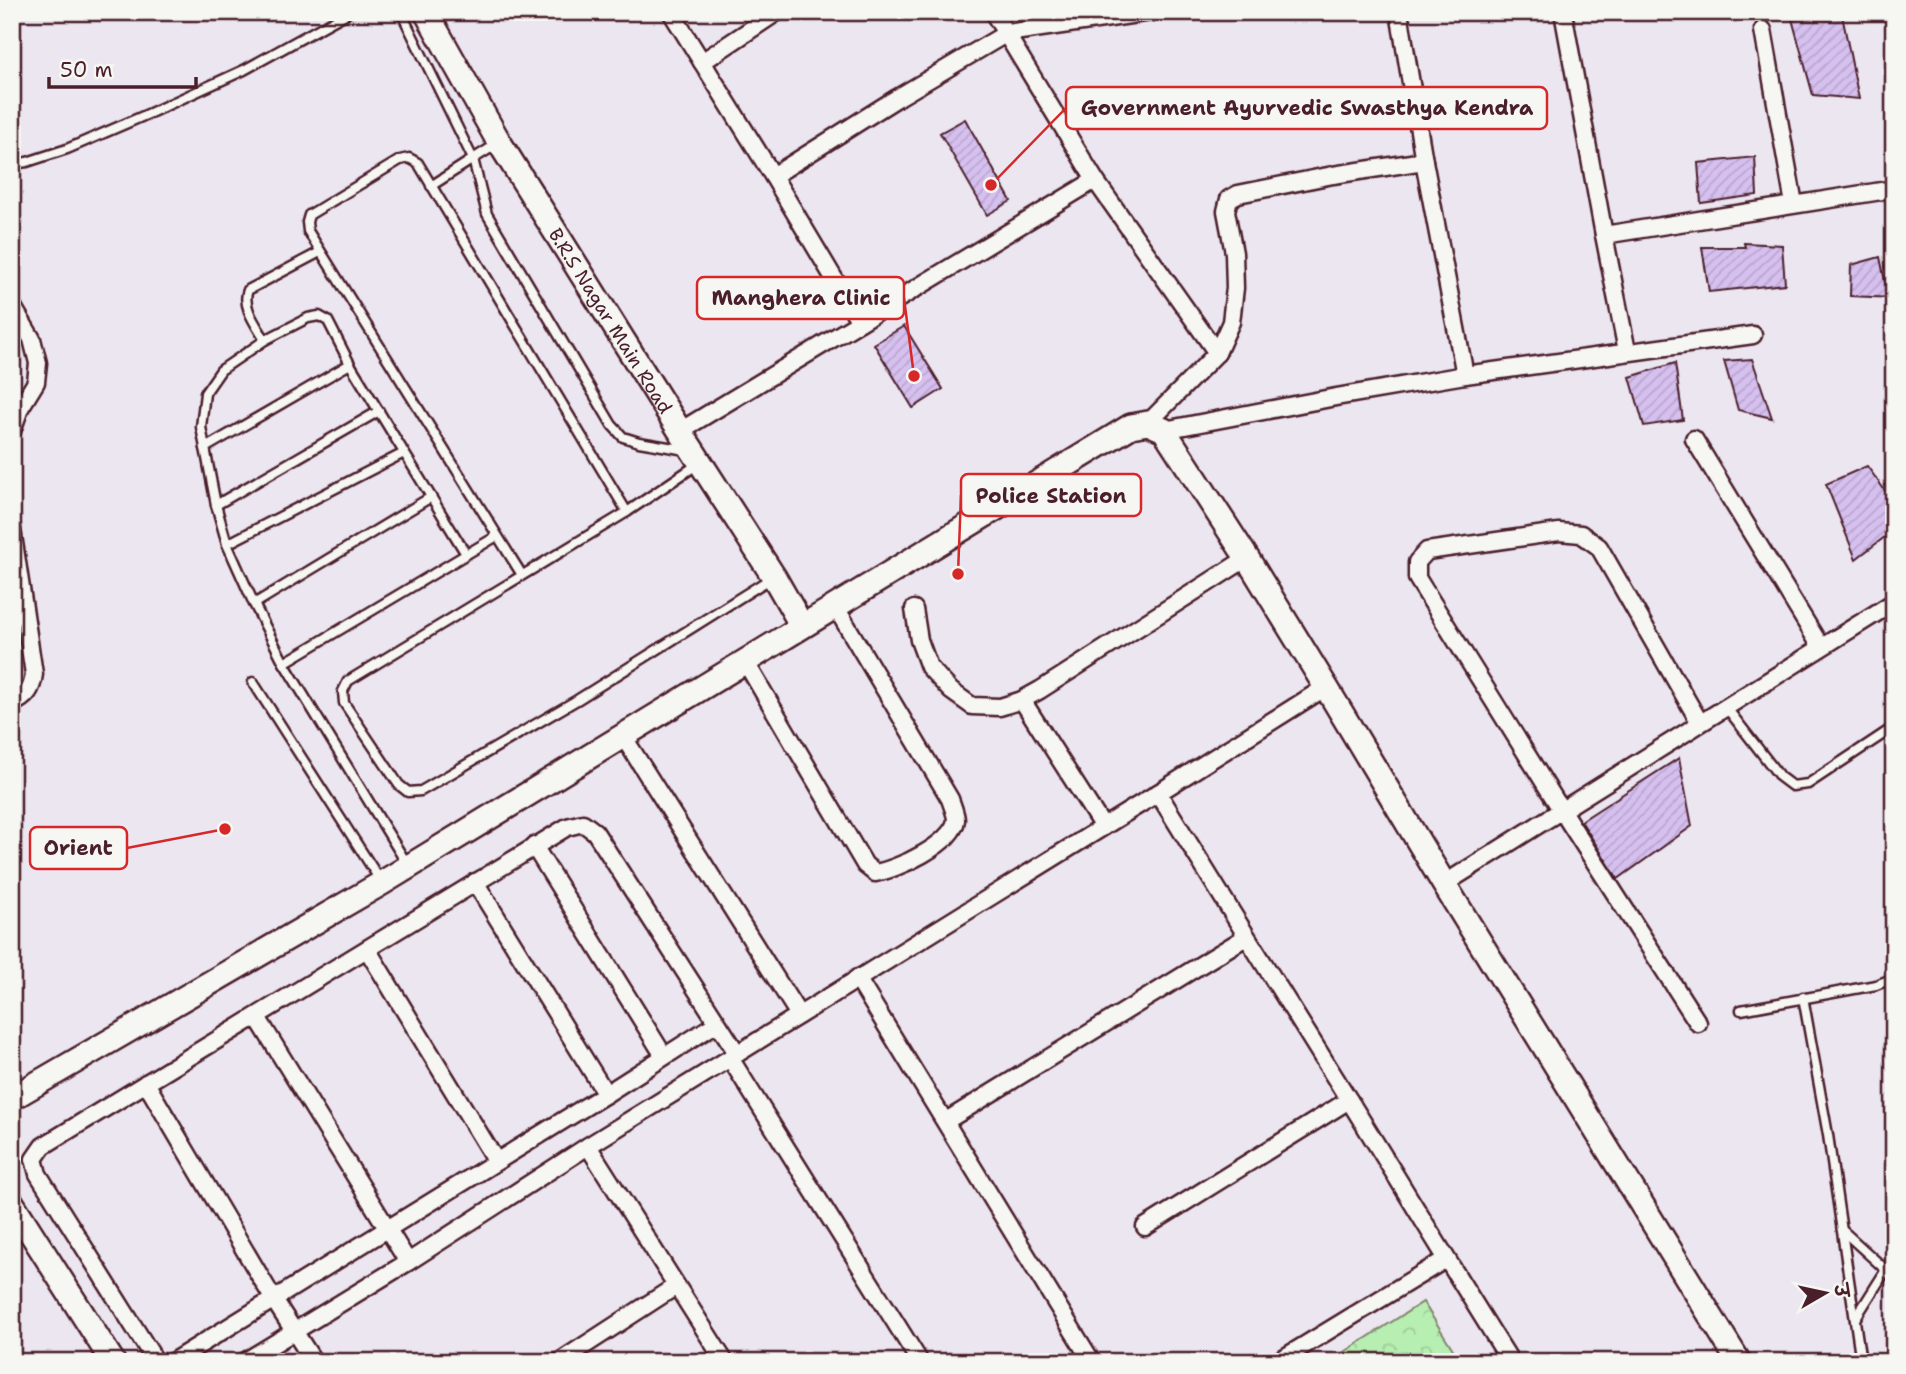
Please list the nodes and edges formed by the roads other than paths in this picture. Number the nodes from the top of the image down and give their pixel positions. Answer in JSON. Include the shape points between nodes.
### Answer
{"nodes":[{"id":1,"x":349,"y":12,"type":"edge"},
{"id":2,"x":401,"y":12,"type":"edge"},
{"id":3,"x":426,"y":12,"type":"edge"},
{"id":4,"x":671,"y":12,"type":"edge"},
{"id":5,"x":777,"y":12,"type":"edge"},
{"id":6,"x":993,"y":12,"type":"edge"},
{"id":7,"x":1151,"y":12,"type":"edge"},
{"id":8,"x":1399,"y":12,"type":"edge"},
{"id":9,"x":1563,"y":12,"type":"edge"},
{"id":10,"x":1763,"y":30,"type":"dead end"},
{"id":11,"x":1007,"y":33,"type":"junction"},
{"id":12,"x":702,"y":62,"type":"junction"},
{"id":13,"x":499,"y":142,"type":"junction"},
{"id":14,"x":474,"y":159,"type":"junction"},
{"id":15,"x":1424,"y":161,"type":"junction"},
{"id":16,"x":12,"y":164,"type":"edge"},
{"id":17,"x":774,"y":176,"type":"junction"},
{"id":18,"x":1095,"y":180,"type":"junction"},
{"id":19,"x":431,"y":186,"type":"junction"},
{"id":20,"x":1894,"y":189,"type":"edge"},
{"id":21,"x":1794,"y":204,"type":"junction"},
{"id":22,"x":1604,"y":235,"type":"junction"},
{"id":23,"x":320,"y":252,"type":"junction"},
{"id":24,"x":12,"y":305,"type":"edge"},
{"id":25,"x":860,"y":322,"type":"junction"},
{"id":26,"x":1753,"y":335,"type":"dead end"},
{"id":27,"x":264,"y":340,"type":"junction"},
{"id":28,"x":1627,"y":351,"type":"junction"},
{"id":29,"x":1217,"y":353,"type":"junction"},
{"id":30,"x":350,"y":363,"type":"junction"},
{"id":31,"x":1465,"y":375,"type":"junction"},
{"id":32,"x":379,"y":411,"type":"junction"},
{"id":33,"x":1156,"y":427,"type":"junction"},
{"id":34,"x":12,"y":431,"type":"edge"},
{"id":35,"x":680,"y":431,"type":"junction"},
{"id":36,"x":1694,"y":439,"type":"dead end"},
{"id":37,"x":205,"y":448,"type":"junction"},
{"id":38,"x":404,"y":453,"type":"junction"},
{"id":39,"x":697,"y":457,"type":"junction"},
{"id":40,"x":431,"y":497,"type":"junction"},
{"id":41,"x":216,"y":505,"type":"junction"},
{"id":42,"x":627,"y":512,"type":"junction"},
{"id":43,"x":12,"y":529,"type":"edge"},
{"id":44,"x":497,"y":536,"type":"junction"},
{"id":45,"x":227,"y":544,"type":"junction"},
{"id":46,"x":466,"y":554,"type":"junction"},
{"id":47,"x":1247,"y":558,"type":"junction"},
{"id":48,"x":522,"y":575,"type":"junction"},
{"id":49,"x":774,"y":577,"type":"junction"},
{"id":50,"x":1894,"y":602,"type":"edge"},
{"id":51,"x":254,"y":604,"type":"junction"},
{"id":52,"x":835,"y":606,"type":"junction"},
{"id":53,"x":914,"y":608,"type":"dead end"},
{"id":54,"x":802,"y":626,"type":"junction"},
{"id":55,"x":1821,"y":648,"type":"junction"},
{"id":56,"x":745,"y":661,"type":"junction"},
{"id":57,"x":284,"y":663,"type":"junction"},
{"id":58,"x":253,"y":682,"type":"dead end"},
{"id":59,"x":1326,"y":687,"type":"junction"},
{"id":60,"x":1022,"y":700,"type":"junction"},
{"id":61,"x":12,"y":704,"type":"edge"},
{"id":62,"x":1726,"y":707,"type":"junction"},
{"id":63,"x":1700,"y":723,"type":"junction"},
{"id":64,"x":1894,"y":727,"type":"edge"},
{"id":65,"x":623,"y":737,"type":"junction"},
{"id":66,"x":1158,"y":793,"type":"junction"},
{"id":67,"x":1562,"y":811,"type":"junction"},
{"id":68,"x":1103,"y":827,"type":"junction"},
{"id":69,"x":534,"y":846,"type":"junction"},
{"id":70,"x":409,"y":866,"type":"junction"},
{"id":71,"x":475,"y":882,"type":"junction"},
{"id":72,"x":382,"y":883,"type":"junction"},
{"id":73,"x":1444,"y":884,"type":"junction"},
{"id":74,"x":1246,"y":937,"type":"junction"},
{"id":75,"x":367,"y":949,"type":"junction"},
{"id":76,"x":857,"y":978,"type":"junction"},
{"id":77,"x":1894,"y":978,"type":"edge"},
{"id":78,"x":1803,"y":997,"type":"junction"},
{"id":79,"x":1741,"y":1010,"type":"dead end"},
{"id":80,"x":799,"y":1015,"type":"junction"},
{"id":81,"x":257,"y":1017,"type":"junction"},
{"id":82,"x":717,"y":1023,"type":"junction"},
{"id":83,"x":1698,"y":1023,"type":"dead end"},
{"id":84,"x":664,"y":1056,"type":"junction"},
{"id":85,"x":733,"y":1056,"type":"junction"},
{"id":86,"x":146,"y":1083,"type":"junction"},
{"id":87,"x":606,"y":1094,"type":"junction"},
{"id":88,"x":12,"y":1098,"type":"edge"},
{"id":89,"x":1349,"y":1100,"type":"junction"},
{"id":90,"x":946,"y":1121,"type":"junction"},
{"id":91,"x":588,"y":1146,"type":"junction"},
{"id":92,"x":496,"y":1161,"type":"junction"},
{"id":93,"x":12,"y":1203,"type":"edge"},
{"id":94,"x":1145,"y":1227,"type":"dead end"},
{"id":95,"x":388,"y":1228,"type":"junction"},
{"id":96,"x":1842,"y":1230,"type":"junction"},
{"id":97,"x":1446,"y":1259,"type":"junction"},
{"id":98,"x":408,"y":1262,"type":"junction"},
{"id":99,"x":1890,"y":1269,"type":"edge"},
{"id":100,"x":676,"y":1286,"type":"junction"},
{"id":101,"x":274,"y":1300,"type":"junction"},
{"id":102,"x":1855,"y":1319,"type":"junction"},
{"id":103,"x":295,"y":1331,"type":"junction"},
{"id":104,"x":113,"y":1362,"type":"edge"},
{"id":105,"x":156,"y":1362,"type":"edge"},
{"id":106,"x":172,"y":1362,"type":"edge"},
{"id":107,"x":244,"y":1362,"type":"edge"},
{"id":108,"x":314,"y":1362,"type":"edge"},
{"id":109,"x":559,"y":1362,"type":"edge"},
{"id":110,"x":725,"y":1362,"type":"edge"},
{"id":111,"x":920,"y":1362,"type":"edge"},
{"id":112,"x":1093,"y":1362,"type":"edge"},
{"id":113,"x":1277,"y":1362,"type":"edge"},
{"id":114,"x":1511,"y":1362,"type":"edge"},
{"id":115,"x":1739,"y":1362,"type":"edge"},
{"id":116,"x":1861,"y":1362,"type":"edge"}],
"edges":[{"from":1,"to":16,"type":"lane","via":[[148,114],[67,149]]},
{"from":2,"to":14,"type":"lane"},
{"from":3,"to":13,"type":"street","name":"B.R.S Nagar Main Road"},
{"from":4,"to":12,"type":"street"},
{"from":5,"to":12,"type":"street"},
{"from":6,"to":11,"type":"street"},
{"from":7,"to":11,"type":"street"},
{"from":8,"to":15,"type":"street"},
{"from":9,"to":22,"type":"street"},
{"from":10,"to":21,"type":"street"},
{"from":11,"to":17,"type":"street"},
{"from":11,"to":18,"type":"street"},
{"from":12,"to":17,"type":"street"},
{"from":13,"to":14,"type":"lane"},
{"from":13,"to":35,"type":"street","name":"B.R.S Nagar Main Road"},
{"from":14,"to":19,"type":"lane"},
{"from":14,"to":39,"type":"lane","via":[[487,214],[612,425],[623,437]]},
{"from":15,"to":29,"type":"street","via":[[1229,199],[1226,211],[1235,288],[1231,322]]},
{"from":15,"to":31,"type":"street"},
{"from":17,"to":25,"type":"street"},
{"from":18,"to":25,"type":"street"},
{"from":18,"to":29,"type":"street"},
{"from":19,"to":23,"type":"lane","via":[[418,163],[400,160],[309,215],[308,231]]},
{"from":19,"to":42,"type":"lane"},
{"from":20,"to":21,"type":"street"},
{"from":21,"to":22,"type":"street"},
{"from":22,"to":28,"type":"street"},
{"from":23,"to":27,"type":"lane","via":[[248,290],[246,305]]},
{"from":23,"to":44,"type":"lane"},
{"from":24,"to":34,"type":"street","via":[[32,339],[38,363],[36,382]]},
{"from":25,"to":35,"type":"street"},
{"from":26,"to":28,"type":"street"},
{"from":27,"to":30,"type":"lane","via":[[319,316],[328,321]]},
{"from":27,"to":37,"type":"lane","via":[[221,370],[205,393],[201,427]]},
{"from":28,"to":31,"type":"street"},
{"from":29,"to":33,"type":"street"},
{"from":30,"to":32,"type":"lane"},
{"from":30,"to":37,"type":"lane"},
{"from":31,"to":33,"type":"street"},
{"from":32,"to":38,"type":"lane"},
{"from":32,"to":41,"type":"lane"},
{"from":33,"to":47,"type":"street"},
{"from":33,"to":52,"type":"street","via":[[1131,426]]},
{"from":35,"to":39,"type":"street","name":"B.R.S Nagar Main Road"},
{"from":36,"to":55,"type":"street"},
{"from":37,"to":41,"type":"lane"},
{"from":38,"to":40,"type":"lane"},
{"from":38,"to":45,"type":"lane"},
{"from":39,"to":42,"type":"lane"},
{"from":39,"to":49,"type":"street","name":"B.R.S Nagar Main Road"},
{"from":40,"to":46,"type":"lane"},
{"from":40,"to":51,"type":"lane"},
{"from":41,"to":45,"type":"lane"},
{"from":42,"to":48,"type":"lane"},
{"from":43,"to":61,"type":"street","via":[[34,674],[32,689]]},
{"from":44,"to":46,"type":"lane"},
{"from":44,"to":48,"type":"lane"},
{"from":45,"to":51,"type":"lane"},
{"from":46,"to":57,"type":"lane"},
{"from":47,"to":59,"type":"street"},
{"from":47,"to":60,"type":"street"},
{"from":48,"to":49,"type":"lane","via":[[348,681],[344,703],[408,792],[421,791],[577,701]]},
{"from":49,"to":54,"type":"street","name":"B.R.S Nagar Main Road"},
{"from":50,"to":55,"type":"street"},
{"from":51,"to":57,"type":"lane"},
{"from":52,"to":54,"type":"street"},
{"from":52,"to":56,"type":"street","via":[[950,799],[956,820],[950,834],[935,846],[889,871],[875,873],[865,865]]},
{"from":53,"to":60,"type":"street","via":[[929,667],[951,691],[972,706]]},
{"from":54,"to":56,"type":"street"},
{"from":55,"to":62,"type":"street"},
{"from":56,"to":65,"type":"street"},
{"from":57,"to":70,"type":"lane"},
{"from":58,"to":72,"type":"lane"},
{"from":59,"to":66,"type":"street"},
{"from":59,"to":73,"type":"street"},
{"from":60,"to":68,"type":"street"},
{"from":62,"to":63,"type":"street"},
{"from":62,"to":64,"type":"lane","via":[[1792,786],[1808,784]]},
{"from":63,"to":67,"type":"street"},
{"from":63,"to":67,"type":"street","via":[[1600,547],[1581,534],[1559,532],[1427,551],[1417,562],[1417,578]]},
{"from":65,"to":70,"type":"street"},
{"from":65,"to":80,"type":"street"},
{"from":66,"to":68,"type":"street"},
{"from":66,"to":74,"type":"street"},
{"from":67,"to":73,"type":"street"},
{"from":67,"to":83,"type":"street"},
{"from":68,"to":76,"type":"street"},
{"from":69,"to":71,"type":"street"},
{"from":69,"to":82,"type":"street","via":[[583,823],[595,832]]},
{"from":69,"to":84,"type":"street"},
{"from":70,"to":72,"type":"street"},
{"from":71,"to":75,"type":"street"},
{"from":71,"to":87,"type":"street"},
{"from":72,"to":88,"type":"street"},
{"from":73,"to":115,"type":"street"},
{"from":74,"to":89,"type":"street"},
{"from":74,"to":90,"type":"street"},
{"from":75,"to":81,"type":"street"},
{"from":75,"to":92,"type":"street"},
{"from":76,"to":80,"type":"street"},
{"from":76,"to":90,"type":"street"},
{"from":77,"to":78,"type":"lane"},
{"from":78,"to":79,"type":"lane"},
{"from":78,"to":96,"type":"lane"},
{"from":80,"to":85,"type":"street"},
{"from":81,"to":86,"type":"street"},
{"from":81,"to":95,"type":"street"},
{"from":82,"to":84,"type":"street"},
{"from":82,"to":85,"type":"street"},
{"from":84,"to":87,"type":"street"},
{"from":85,"to":91,"type":"street"},
{"from":85,"to":111,"type":"street"},
{"from":86,"to":101,"type":"street"},
{"from":86,"to":105,"type":"street","via":[[43,1146],[34,1159],[38,1174]]},
{"from":87,"to":92,"type":"street"},
{"from":89,"to":94,"type":"street"},
{"from":89,"to":97,"type":"street"},
{"from":90,"to":112,"type":"street"},
{"from":91,"to":98,"type":"street"},
{"from":91,"to":100,"type":"street"},
{"from":92,"to":95,"type":"street"},
{"from":93,"to":104,"type":"street"},
{"from":95,"to":98,"type":"street"},
{"from":95,"to":101,"type":"street"},
{"from":96,"to":99,"type":"lane"},
{"from":96,"to":102,"type":"lane"},
{"from":97,"to":113,"type":"street"},
{"from":97,"to":114,"type":"street"},
{"from":98,"to":103,"type":"street"},
{"from":99,"to":102,"type":"lane"},
{"from":100,"to":109,"type":"street"},
{"from":100,"to":110,"type":"street"},
{"from":101,"to":103,"type":"street"},
{"from":101,"to":106,"type":"street"},
{"from":102,"to":116,"type":"lane"},
{"from":103,"to":107,"type":"street"},
{"from":103,"to":108,"type":"street"}]}
